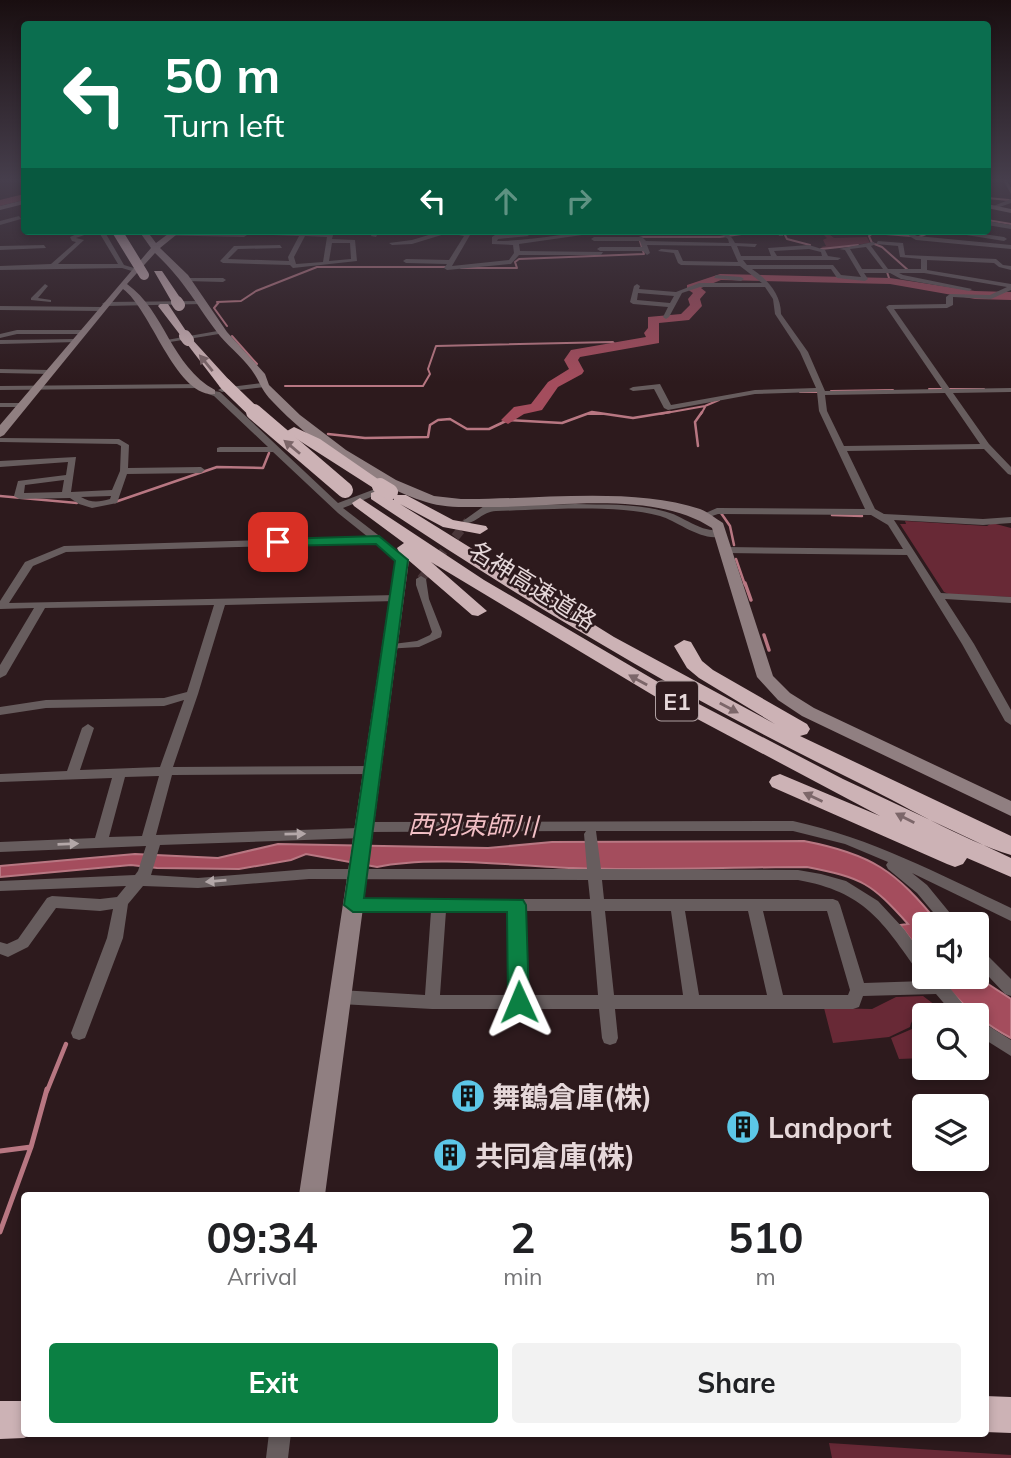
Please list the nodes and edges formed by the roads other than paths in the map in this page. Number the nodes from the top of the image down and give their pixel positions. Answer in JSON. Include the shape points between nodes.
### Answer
{"nodes":[{"id":1,"x":17,"y":246,"type":"edge"},
{"id":2,"x":46,"y":246,"type":"edge"},
{"id":3,"x":74,"y":246,"type":"edge"},
{"id":4,"x":110,"y":246,"type":"edge"},
{"id":5,"x":125,"y":246,"type":"edge"},
{"id":6,"x":140,"y":246,"type":"edge"},
{"id":7,"x":297,"y":246,"type":"edge"},
{"id":8,"x":328,"y":246,"type":"edge"},
{"id":9,"x":354,"y":246,"type":"edge"},
{"id":10,"x":400,"y":246,"type":"edge"},
{"id":11,"x":460,"y":246,"type":"edge"},
{"id":12,"x":511,"y":246,"type":"edge"},
{"id":13,"x":528,"y":246,"type":"edge"},
{"id":14,"x":590,"y":246,"type":"edge"},
{"id":15,"x":596,"y":246,"type":"edge"},
{"id":16,"x":627,"y":246,"type":"edge"},
{"id":17,"x":627,"y":246,"type":"edge"},
{"id":18,"x":648,"y":246,"type":"edge"},
{"id":19,"x":704,"y":246,"type":"edge"},
{"id":20,"x":732,"y":246,"type":"edge"},
{"id":21,"x":777,"y":246,"type":"edge"},
{"id":22,"x":859,"y":246,"type":"edge"},
{"id":23,"x":874,"y":246,"type":"edge"},
{"id":24,"x":901,"y":246,"type":"edge"},
{"id":25,"x":965,"y":246,"type":"edge"},
{"id":26,"x":156,"y":247,"type":"joint"},
{"id":27,"x":265,"y":247,"type":"junction"},
{"id":28,"x":280,"y":247,"type":"dead end"},
{"id":29,"x":517,"y":247,"type":"junction"},
{"id":30,"x":1011,"y":247,"type":"edge"},
{"id":31,"x":0,"y":248,"type":"edge"},
{"id":32,"x":600,"y":248,"type":"junction"},
{"id":33,"x":846,"y":248,"type":"junction"},
{"id":34,"x":781,"y":249,"type":"junction"},
{"id":35,"x":13,"y":250,"type":"junction"},
{"id":36,"x":426,"y":254,"type":"dead end"},
{"id":37,"x":825,"y":255,"type":"junction"},
{"id":38,"x":400,"y":256,"type":"dead end"},
{"id":39,"x":475,"y":258,"type":"dead end"},
{"id":40,"x":775,"y":258,"type":"junction"},
{"id":41,"x":838,"y":258,"type":"dead end"},
{"id":42,"x":924,"y":258,"type":"junction"},
{"id":43,"x":959,"y":259,"type":"junction"},
{"id":44,"x":325,"y":260,"type":"junction"},
{"id":45,"x":406,"y":261,"type":"dead end"},
{"id":46,"x":421,"y":261,"type":"junction"},
{"id":47,"x":291,"y":262,"type":"junction"},
{"id":48,"x":258,"y":263,"type":"junction"},
{"id":49,"x":707,"y":263,"type":"junction"},
{"id":50,"x":741,"y":263,"type":"junction"},
{"id":51,"x":449,"y":264,"type":"junction"},
{"id":52,"x":52,"y":266,"type":"junction"},
{"id":53,"x":122,"y":266,"type":"junction"},
{"id":54,"x":0,"y":268,"type":"edge"},
{"id":55,"x":1011,"y":268,"type":"edge"},
{"id":56,"x":909,"y":270,"type":"joint"},
{"id":57,"x":862,"y":271,"type":"junction"},
{"id":58,"x":890,"y":271,"type":"junction"},
{"id":59,"x":925,"y":271,"type":"junction"},
{"id":60,"x":140,"y":272,"type":"junction"},
{"id":61,"x":255,"y":272,"type":"dead end"},
{"id":62,"x":0,"y":276,"type":"edge"},
{"id":63,"x":26,"y":276,"type":"dead end"},
{"id":64,"x":953,"y":276,"type":"junction"},
{"id":65,"x":1011,"y":278,"type":"edge"},
{"id":66,"x":865,"y":279,"type":"junction"},
{"id":67,"x":875,"y":279,"type":"dead end"},
{"id":68,"x":223,"y":280,"type":"dead end"},
{"id":69,"x":761,"y":281,"type":"junction"},
{"id":70,"x":985,"y":282,"type":"junction"},
{"id":71,"x":122,"y":284,"type":"junction"},
{"id":72,"x":190,"y":284,"type":"junction"},
{"id":73,"x":45,"y":286,"type":"dead end"},
{"id":74,"x":213,"y":287,"type":"dead end"},
{"id":75,"x":1011,"y":287,"type":"edge"},
{"id":76,"x":679,"y":294,"type":"junction"},
{"id":77,"x":994,"y":295,"type":"junction"},
{"id":78,"x":201,"y":303,"type":"junction"},
{"id":79,"x":105,"y":304,"type":"junction"},
{"id":80,"x":140,"y":304,"type":"junction"},
{"id":81,"x":673,"y":305,"type":"junction"},
{"id":82,"x":0,"y":308,"type":"edge"},
{"id":83,"x":666,"y":317,"type":"dead end"},
{"id":84,"x":82,"y":332,"type":"junction"},
{"id":85,"x":223,"y":332,"type":"junction"},
{"id":86,"x":0,"y":335,"type":"edge"},
{"id":87,"x":193,"y":337,"type":"junction"},
{"id":88,"x":75,"y":341,"type":"junction"},
{"id":89,"x":164,"y":341,"type":"junction"},
{"id":90,"x":0,"y":342,"type":"edge"},
{"id":91,"x":0,"y":371,"type":"edge"},
{"id":92,"x":50,"y":372,"type":"junction"},
{"id":93,"x":262,"y":385,"type":"junction"},
{"id":94,"x":200,"y":386,"type":"junction"},
{"id":95,"x":0,"y":388,"type":"edge"},
{"id":96,"x":35,"y":388,"type":"junction"},
{"id":97,"x":223,"y":388,"type":"junction"},
{"id":98,"x":633,"y":389,"type":"dead end"},
{"id":99,"x":947,"y":389,"type":"junction"},
{"id":100,"x":1011,"y":390,"type":"edge"},
{"id":101,"x":821,"y":392,"type":"junction"},
{"id":102,"x":0,"y":405,"type":"edge"},
{"id":103,"x":21,"y":405,"type":"junction"},
{"id":104,"x":2,"y":427,"type":"edge"},
{"id":105,"x":0,"y":440,"type":"edge"},
{"id":106,"x":76,"y":442,"type":"junction"},
{"id":107,"x":986,"y":446,"type":"junction"},
{"id":108,"x":220,"y":449,"type":"dead end"},
{"id":109,"x":274,"y":449,"type":"junction"},
{"id":110,"x":842,"y":449,"type":"junction"},
{"id":111,"x":73,"y":459,"type":"junction"},
{"id":112,"x":0,"y":464,"type":"edge"},
{"id":113,"x":201,"y":470,"type":"dead end"},
{"id":114,"x":124,"y":471,"type":"junction"},
{"id":115,"x":1011,"y":472,"type":"edge"},
{"id":116,"x":69,"y":477,"type":"junction"},
{"id":117,"x":116,"y":493,"type":"joint"},
{"id":118,"x":365,"y":493,"type":"junction"},
{"id":119,"x":70,"y":495,"type":"junction"},
{"id":120,"x":879,"y":515,"type":"junction"},
{"id":121,"x":706,"y":516,"type":"junction"},
{"id":122,"x":1011,"y":520,"type":"edge"},
{"id":123,"x":474,"y":525,"type":"joint"},
{"id":124,"x":379,"y":540,"type":"junction"},
{"id":125,"x":723,"y":542,"type":"junction"},
{"id":126,"x":910,"y":552,"type":"junction"},
{"id":127,"x":402,"y":560,"type":"joint"},
{"id":128,"x":421,"y":579,"type":"dead end"},
{"id":129,"x":940,"y":596,"type":"junction"},
{"id":130,"x":397,"y":598,"type":"junction"},
{"id":131,"x":1011,"y":600,"type":"edge"},
{"id":132,"x":220,"y":603,"type":"junction"},
{"id":133,"x":1,"y":606,"type":"edge"},
{"id":134,"x":40,"y":607,"type":"junction"},
{"id":135,"x":478,"y":611,"type":"dead end"},
{"id":136,"x":684,"y":646,"type":"dead end"},
{"id":137,"x":389,"y":647,"type":"junction"},
{"id":138,"x":0,"y":675,"type":"edge"},
{"id":139,"x":192,"y":694,"type":"junction"},
{"id":140,"x":0,"y":711,"type":"edge"},
{"id":141,"x":1011,"y":721,"type":"edge"},
{"id":142,"x":88,"y":728,"type":"dead end"},
{"id":143,"x":847,"y":766,"type":"junction"},
{"id":144,"x":372,"y":770,"type":"junction"},
{"id":145,"x":166,"y":771,"type":"junction"},
{"id":146,"x":120,"y":773,"type":"junction"},
{"id":147,"x":72,"y":775,"type":"junction"},
{"id":148,"x":0,"y":778,"type":"edge"},
{"id":149,"x":780,"y":782,"type":"dead end"},
{"id":150,"x":1011,"y":809,"type":"edge"},
{"id":151,"x":363,"y":832,"type":"junction"},
{"id":152,"x":591,"y":834,"type":"dead end"},
{"id":153,"x":150,"y":841,"type":"junction"},
{"id":154,"x":101,"y":842,"type":"junction"},
{"id":155,"x":1011,"y":845,"type":"edge"},
{"id":156,"x":0,"y":846,"type":"edge"},
{"id":157,"x":888,"y":856,"type":"junction"},
{"id":158,"x":1011,"y":868,"type":"edge"},
{"id":159,"x":357,"y":874,"type":"junction"},
{"id":160,"x":595,"y":875,"type":"junction"},
{"id":161,"x":143,"y":877,"type":"junction"},
{"id":162,"x":1011,"y":883,"type":"edge"},
{"id":163,"x":0,"y":886,"type":"edge"},
{"id":164,"x":121,"y":902,"type":"junction"},
{"id":165,"x":677,"y":904,"type":"junction"},
{"id":166,"x":754,"y":904,"type":"junction"},
{"id":167,"x":353,"y":905,"type":"junction"},
{"id":168,"x":439,"y":905,"type":"junction"},
{"id":169,"x":516,"y":905,"type":"junction"},
{"id":170,"x":596,"y":905,"type":"junction"},
{"id":171,"x":941,"y":912,"type":"edge"},
{"id":172,"x":1011,"y":915,"type":"edge"},
{"id":173,"x":912,"y":952,"type":"edge"},
{"id":174,"x":3,"y":953,"type":"edge"},
{"id":175,"x":989,"y":966,"type":"edge"},
{"id":176,"x":912,"y":984,"type":"edge"},
{"id":177,"x":940,"y":989,"type":"edge"},
{"id":178,"x":1011,"y":989,"type":"edge"},
{"id":179,"x":858,"y":990,"type":"junction"},
{"id":180,"x":340,"y":997,"type":"junction"},
{"id":181,"x":432,"y":1002,"type":"junction"},
{"id":182,"x":519,"y":1002,"type":"junction"},
{"id":183,"x":606,"y":1002,"type":"junction"},
{"id":184,"x":692,"y":1002,"type":"junction"},
{"id":185,"x":777,"y":1002,"type":"junction"},
{"id":186,"x":953,"y":1003,"type":"edge"},
{"id":187,"x":79,"y":1033,"type":"dead end"},
{"id":188,"x":989,"y":1034,"type":"edge"},
{"id":189,"x":610,"y":1038,"type":"dead end"},
{"id":190,"x":1011,"y":1049,"type":"edge"},
{"id":191,"x":312,"y":1192,"type":"edge"},
{"id":192,"x":989,"y":1414,"type":"edge"},
{"id":193,"x":1011,"y":1415,"type":"edge"},
{"id":194,"x":21,"y":1419,"type":"edge"},
{"id":195,"x":0,"y":1420,"type":"edge"},
{"id":196,"x":280,"y":1437,"type":"edge"},
{"id":197,"x":277,"y":1458,"type":"edge"}],
"edges":[{"from":1,"to":35,"type":"street"},
{"from":2,"to":35,"type":"street"},
{"from":3,"to":52,"type":"street"},
{"from":4,"to":53,"type":"street"},
{"from":5,"to":60,"type":"highway","name":"名神高速道路","number":"E1","bridge":true},
{"from":6,"to":87,"type":"highway","name":"名神高速道路","number":"E1","via":[[178,304]]},
{"from":7,"to":47,"type":"street"},
{"from":8,"to":44,"type":"street"},
{"from":9,"to":44,"type":"street","via":[[354,257]]},
{"from":10,"to":38,"type":"street"},
{"from":11,"to":51,"type":"street"},
{"from":12,"to":29,"type":"street"},
{"from":13,"to":29,"type":"street"},
{"from":14,"to":32,"type":"street"},
{"from":15,"to":32,"type":"street"},
{"from":16,"to":32,"type":"street"},
{"from":17,"to":32,"type":"street"},
{"from":18,"to":49,"type":"street","via":[[676,251],[681,263]]},
{"from":19,"to":49,"type":"street"},
{"from":20,"to":50,"type":"street"},
{"from":21,"to":34,"type":"street"},
{"from":22,"to":33,"type":"street"},
{"from":23,"to":58,"type":"street"},
{"from":24,"to":42,"type":"street","via":[[902,256]]},
{"from":25,"to":30,"type":"street"},
{"from":26,"to":60,"type":"street"},
{"from":26,"to":72,"type":"street"},
{"from":27,"to":28,"type":"street"},
{"from":27,"to":48,"type":"street"},
{"from":27,"to":48,"type":"street","via":[[236,247],[223,261]]},
{"from":29,"to":32,"type":"street"},
{"from":29,"to":51,"type":"street","via":[[511,262]]},
{"from":31,"to":35,"type":"street"},
{"from":33,"to":37,"type":"street"},
{"from":33,"to":57,"type":"street"},
{"from":34,"to":37,"type":"street","via":[[809,247]]},
{"from":34,"to":40,"type":"street","via":[[770,249]]},
{"from":36,"to":46,"type":"street"},
{"from":37,"to":40,"type":"street"},
{"from":37,"to":41,"type":"street"},
{"from":39,"to":51,"type":"street"},
{"from":40,"to":50,"type":"street"},
{"from":42,"to":43,"type":"street"},
{"from":42,"to":59,"type":"street"},
{"from":43,"to":55,"type":"street","via":[[996,261]]},
{"from":43,"to":64,"type":"street"},
{"from":44,"to":47,"type":"street","via":[[293,266]]},
{"from":45,"to":46,"type":"street"},
{"from":46,"to":51,"type":"street"},
{"from":47,"to":48,"type":"street"},
{"from":48,"to":61,"type":"street"},
{"from":49,"to":50,"type":"street"},
{"from":50,"to":66,"type":"street","via":[[833,267],[839,277]]},
{"from":50,"to":69,"type":"street"},
{"from":52,"to":53,"type":"street"},
{"from":52,"to":54,"type":"street"},
{"from":53,"to":60,"type":"street"},
{"from":56,"to":58,"type":"street"},
{"from":56,"to":59,"type":"street"},
{"from":57,"to":58,"type":"street"},
{"from":57,"to":66,"type":"street"},
{"from":58,"to":77,"type":"street"},
{"from":59,"to":64,"type":"street"},
{"from":60,"to":71,"type":"street"},
{"from":60,"to":87,"type":"highway","name":"名神高速道路","number":"E1"},
{"from":62,"to":63,"type":"street"},
{"from":64,"to":70,"type":"street"},
{"from":65,"to":70,"type":"street","via":[[985,276]]},
{"from":66,"to":67,"type":"street"},
{"from":68,"to":72,"type":"street"},
{"from":69,"to":76,"type":"street","via":[[719,281]]},
{"from":69,"to":101,"type":"street","via":[[774,293],[778,314],[798,341]]},
{"from":70,"to":75,"type":"street"},
{"from":71,"to":79,"type":"street"},
{"from":71,"to":80,"type":"street"},
{"from":72,"to":74,"type":"street"},
{"from":72,"to":78,"type":"street"},
{"from":73,"to":79,"type":"street","via":[[34,300]]},
{"from":75,"to":77,"type":"street"},
{"from":76,"to":81,"type":"street"},
{"from":76,"to":81,"type":"street","via":[[636,288],[633,302]]},
{"from":77,"to":99,"type":"street","via":[[952,295],[946,307],[889,307]]},
{"from":78,"to":80,"type":"street"},
{"from":78,"to":85,"type":"street"},
{"from":79,"to":80,"type":"street"},
{"from":79,"to":82,"type":"street"},
{"from":79,"to":84,"type":"street"},
{"from":80,"to":89,"type":"street"},
{"from":81,"to":83,"type":"street"},
{"from":84,"to":86,"type":"street","via":[[18,329]]},
{"from":84,"to":88,"type":"street"},
{"from":85,"to":89,"type":"street"},
{"from":85,"to":93,"type":"street","via":[[260,374]]},
{"from":87,"to":97,"type":"highway","name":"名神高速道路","number":"E1"},
{"from":88,"to":90,"type":"street"},
{"from":88,"to":92,"type":"street"},
{"from":89,"to":94,"type":"street"},
{"from":91,"to":92,"type":"street"},
{"from":92,"to":96,"type":"street"},
{"from":93,"to":97,"type":"street"},
{"from":93,"to":118,"type":"street"},
{"from":94,"to":96,"type":"street"},
{"from":94,"to":97,"type":"street"},
{"from":95,"to":96,"type":"street"},
{"from":96,"to":103,"type":"street"},
{"from":97,"to":109,"type":"street"},
{"from":118,"to":97,"type":"highway","name":"名神高速道路","number":"E1","one_way":true,"bridge":true,"via":[[279,436]]},
{"from":97,"to":118,"type":"highway","name":"名神高速道路","number":"E1","via":[[315,442]]},
{"from":98,"to":101,"type":"street","via":[[657,386],[668,408],[754,392]]},
{"from":99,"to":100,"type":"street"},
{"from":99,"to":101,"type":"street"},
{"from":99,"to":107,"type":"street"},
{"from":101,"to":110,"type":"street","via":[[823,411]]},
{"from":102,"to":103,"type":"street"},
{"from":103,"to":104,"type":"street"},
{"from":105,"to":106,"type":"street"},
{"from":106,"to":111,"type":"street"},
{"from":106,"to":114,"type":"street","via":[[125,445]]},
{"from":107,"to":110,"type":"street"},
{"from":107,"to":115,"type":"street"},
{"from":108,"to":109,"type":"street"},
{"from":109,"to":118,"type":"street"},
{"from":110,"to":120,"type":"street"},
{"from":111,"to":112,"type":"street"},
{"from":111,"to":116,"type":"street"},
{"from":113,"to":114,"type":"street"},
{"from":114,"to":117,"type":"street"},
{"from":116,"to":119,"type":"street"},
{"from":116,"to":119,"type":"street","via":[[21,483],[19,496]]},
{"from":117,"to":119,"type":"street","via":[[114,501],[96,506]]},
{"from":118,"to":121,"type":"street","via":[[447,502],[658,505]]},
{"from":118,"to":123,"type":"highway","via":[[444,522]]},
{"from":118,"to":124,"type":"street"},
{"from":118,"to":135,"type":"highway"},
{"from":118,"to":143,"type":"highway","name":"名神高速道路","number":"E1","one_way":true,"via":[[602,639]]},
{"from":158,"to":118,"type":"highway","name":"名神高速道路","number":"E1","one_way":true,"via":[[729,730],[618,669],[497,596]]},
{"from":120,"to":121,"type":"street","via":[[716,511]]},
{"from":120,"to":122,"type":"street"},
{"from":120,"to":126,"type":"street","via":[[892,523]]},
{"from":121,"to":125,"type":"street","via":[[719,526]]},
{"from":123,"to":125,"type":"street","via":[[476,513],[496,508],[642,510],[669,515]]},
{"from":124,"to":127,"type":"street"},
{"from":124,"to":133,"type":"street","via":[[64,549],[29,564]]},
{"from":125,"to":126,"type":"street"},
{"from":125,"to":150,"type":"street","via":[[765,677],[773,688],[907,761]]},
{"from":126,"to":129,"type":"street"},
{"from":127,"to":130,"type":"street"},
{"from":128,"to":137,"type":"street","via":[[435,637]]},
{"from":129,"to":131,"type":"street"},
{"from":129,"to":141,"type":"street","via":[[941,605]]},
{"from":130,"to":132,"type":"street"},
{"from":130,"to":137,"type":"street"},
{"from":132,"to":134,"type":"street"},
{"from":132,"to":139,"type":"street"},
{"from":133,"to":134,"type":"street"},
{"from":134,"to":138,"type":"street"},
{"from":136,"to":143,"type":"highway","via":[[706,674],[832,748]]},
{"from":137,"to":144,"type":"street"},
{"from":139,"to":140,"type":"street","via":[[164,702],[46,704]]},
{"from":139,"to":145,"type":"street"},
{"from":142,"to":147,"type":"street"},
{"from":143,"to":155,"type":"highway","name":"名神高速道路","number":"E1"},
{"from":144,"to":145,"type":"street"},
{"from":144,"to":151,"type":"street"},
{"from":145,"to":146,"type":"street"},
{"from":145,"to":153,"type":"street"},
{"from":146,"to":147,"type":"street"},
{"from":146,"to":154,"type":"street"},
{"from":147,"to":148,"type":"street"},
{"from":162,"to":149,"type":"highway","one_way":true},
{"from":153,"to":151,"type":"street","one_way":true,"via":[[198,835]]},
{"from":151,"to":157,"type":"street","via":[[793,826],[822,831]]},
{"from":151,"to":159,"type":"street"},
{"from":152,"to":160,"type":"street"},
{"from":153,"to":154,"type":"street"},
{"from":153,"to":161,"type":"street"},
{"from":156,"to":154,"type":"street","one_way":true},
{"from":157,"to":171,"type":"street"},
{"from":157,"to":172,"type":"street"},
{"from":159,"to":160,"type":"street"},
{"from":159,"to":161,"type":"street","one_way":true,"via":[[198,883]]},
{"from":159,"to":167,"type":"street"},
{"from":160,"to":170,"type":"street"},
{"from":160,"to":173,"type":"street","via":[[824,878],[849,887],[883,912]]},
{"from":161,"to":163,"type":"street"},
{"from":161,"to":164,"type":"street"},
{"from":164,"to":174,"type":"street","via":[[52,902],[23,943]]},
{"from":164,"to":187,"type":"street","via":[[115,938]]},
{"from":165,"to":166,"type":"street"},
{"from":165,"to":170,"type":"street"},
{"from":165,"to":184,"type":"street"},
{"from":166,"to":179,"type":"street","via":[[833,905]]},
{"from":166,"to":185,"type":"street"},
{"from":167,"to":168,"type":"street"},
{"from":167,"to":180,"type":"street"},
{"from":168,"to":169,"type":"street"},
{"from":168,"to":181,"type":"street"},
{"from":169,"to":170,"type":"street"},
{"from":169,"to":182,"type":"street"},
{"from":170,"to":183,"type":"street"},
{"from":175,"to":178,"type":"street"},
{"from":176,"to":179,"type":"street"},
{"from":177,"to":186,"type":"street"},
{"from":179,"to":185,"type":"street","via":[[853,1002]]},
{"from":180,"to":181,"type":"street"},
{"from":180,"to":191,"type":"street"},
{"from":181,"to":182,"type":"street"},
{"from":182,"to":183,"type":"street"},
{"from":183,"to":184,"type":"street"},
{"from":183,"to":189,"type":"street"},
{"from":184,"to":185,"type":"street"},
{"from":188,"to":190,"type":"street"},
{"from":192,"to":193,"type":"highway"},
{"from":194,"to":195,"type":"highway"},
{"from":196,"to":197,"type":"street"}]}
